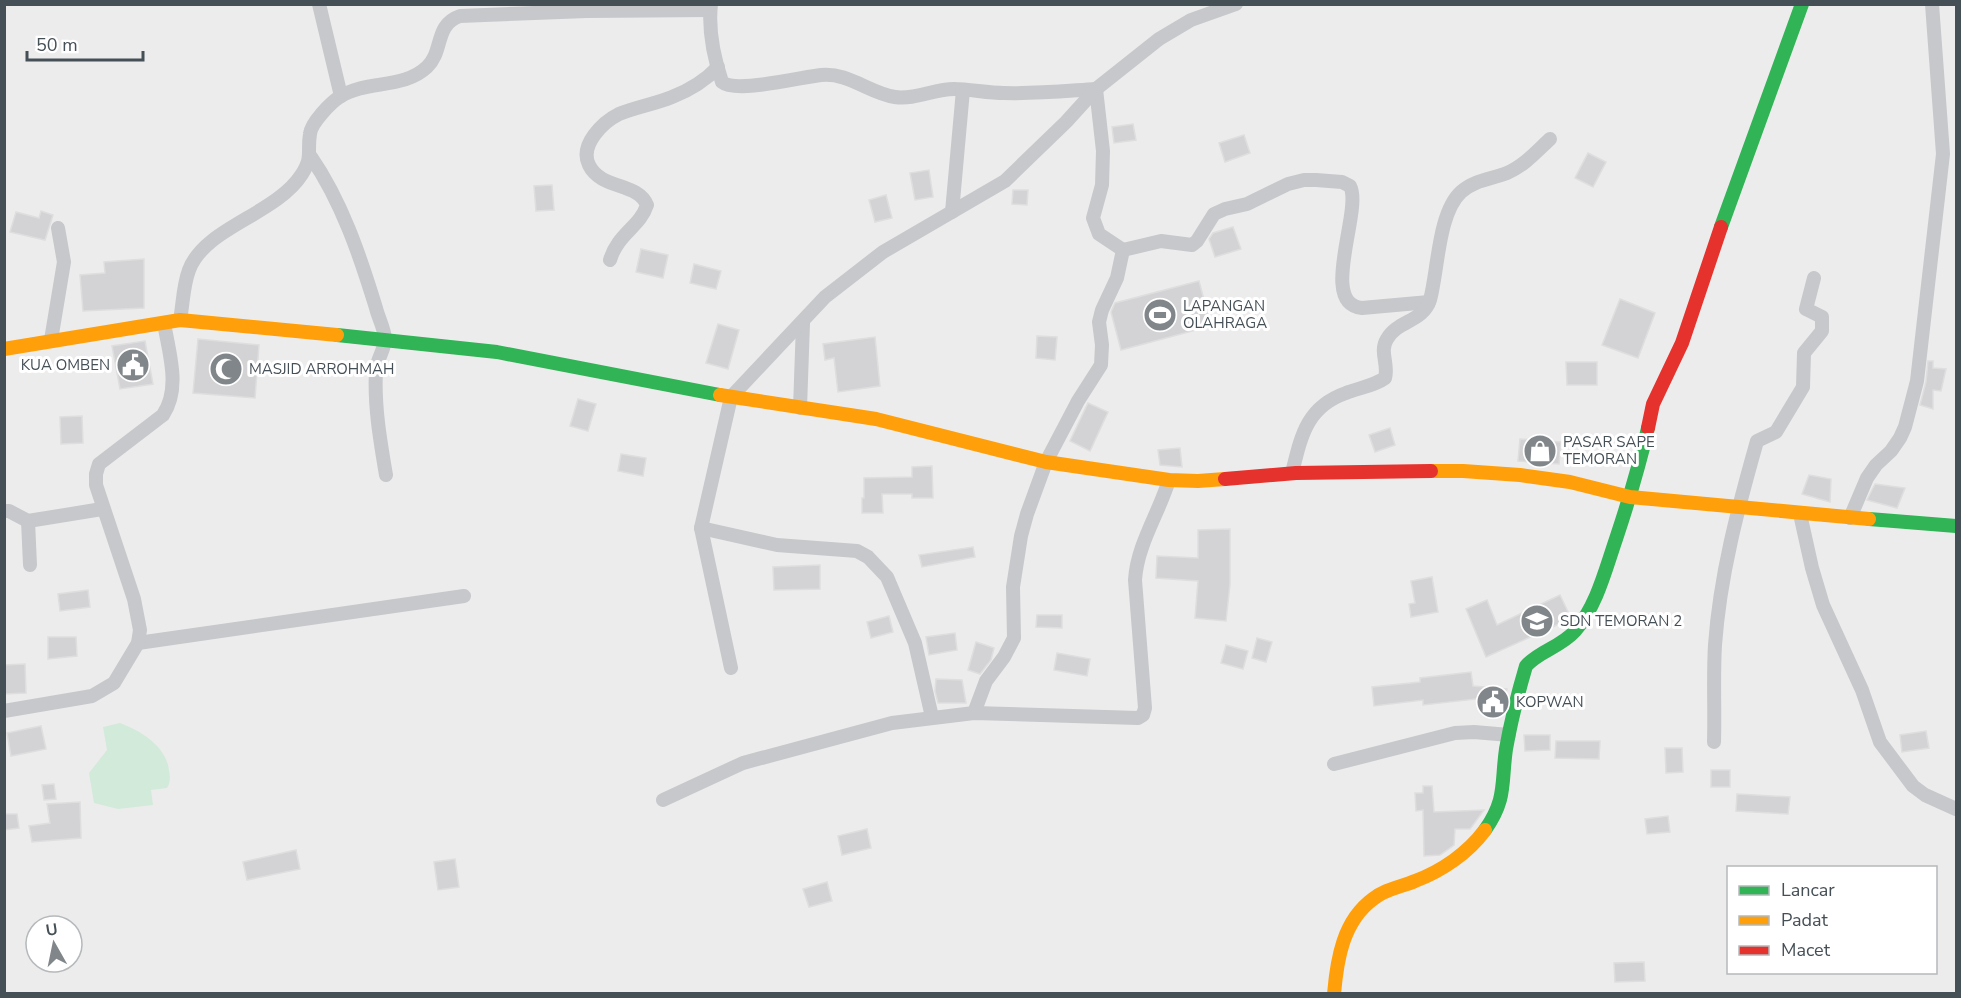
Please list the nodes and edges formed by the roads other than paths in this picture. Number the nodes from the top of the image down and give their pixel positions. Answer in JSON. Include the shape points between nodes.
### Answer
{"nodes":[{"id":1,"x":319,"y":4,"type":"edge"},
{"id":2,"x":469,"y":4,"type":"edge"},
{"id":3,"x":1236,"y":4,"type":"edge"},
{"id":4,"x":1802,"y":4,"type":"edge"},
{"id":5,"x":1932,"y":4,"type":"edge"},
{"id":6,"x":711,"y":7,"type":"edge"},
{"id":7,"x":460,"y":16,"type":"junction"},
{"id":8,"x":718,"y":67,"type":"junction"},
{"id":9,"x":1096,"y":89,"type":"junction"},
{"id":10,"x":963,"y":90,"type":"junction"},
{"id":11,"x":341,"y":96,"type":"junction"},
{"id":12,"x":1550,"y":139,"type":"dead end"},
{"id":13,"x":311,"y":157,"type":"junction"},
{"id":14,"x":952,"y":212,"type":"junction"},
{"id":15,"x":58,"y":228,"type":"dead end"},
{"id":16,"x":1123,"y":250,"type":"junction"},
{"id":17,"x":610,"y":260,"type":"dead end"},
{"id":18,"x":1814,"y":278,"type":"dead end"},
{"id":19,"x":1429,"y":302,"type":"junction"},
{"id":20,"x":180,"y":320,"type":"junction"},
{"id":21,"x":164,"y":323,"type":"junction"},
{"id":22,"x":802,"y":323,"type":"junction"},
{"id":23,"x":385,"y":339,"type":"junction"},
{"id":24,"x":51,"y":340,"type":"junction"},
{"id":25,"x":4,"y":348,"type":"edge"},
{"id":26,"x":731,"y":397,"type":"junction"},
{"id":27,"x":800,"y":408,"type":"junction"},
{"id":28,"x":1046,"y":462,"type":"junction"},
{"id":29,"x":1292,"y":473,"type":"junction"},
{"id":30,"x":386,"y":475,"type":"dead end"},
{"id":31,"x":1169,"y":480,"type":"junction"},
{"id":32,"x":1629,"y":497,"type":"junction"},
{"id":33,"x":1738,"y":508,"type":"junction"},
{"id":34,"x":102,"y":509,"type":"junction"},
{"id":35,"x":4,"y":511,"type":"edge"},
{"id":36,"x":1800,"y":514,"type":"junction"},
{"id":37,"x":1850,"y":518,"type":"junction"},
{"id":38,"x":28,"y":521,"type":"junction"},
{"id":39,"x":1956,"y":525,"type":"edge"},
{"id":40,"x":701,"y":528,"type":"junction"},
{"id":41,"x":30,"y":565,"type":"dead end"},
{"id":42,"x":464,"y":596,"type":"dead end"},
{"id":43,"x":138,"y":643,"type":"junction"},
{"id":44,"x":731,"y":668,"type":"dead end"},
{"id":45,"x":4,"y":711,"type":"edge"},
{"id":46,"x":974,"y":713,"type":"junction"},
{"id":47,"x":932,"y":717,"type":"junction"},
{"id":48,"x":1509,"y":735,"type":"junction"},
{"id":49,"x":1714,"y":742,"type":"dead end"},
{"id":50,"x":1334,"y":764,"type":"dead end"},
{"id":51,"x":663,"y":800,"type":"dead end"},
{"id":52,"x":1956,"y":809,"type":"edge"},
{"id":53,"x":1334,"y":993,"type":"edge"}],
"edges":[{"from":1,"to":11,"type":"street"},
{"from":2,"to":7,"type":"street"},
{"from":3,"to":9,"type":"street","via":[[1175,28]]},
{"from":4,"to":32,"type":"main road","via":[[1682,343],[1653,404]]},
{"from":5,"to":37,"type":"street","via":[[1943,154],[1917,381],[1900,438],[1875,465]]},
{"from":6,"to":7,"type":"street"},
{"from":6,"to":8,"type":"street","via":[[712,42]]},
{"from":7,"to":11,"type":"street","via":[[445,26],[436,53],[420,73]]},
{"from":8,"to":10,"type":"street","via":[[722,82],[730,87],[823,75],[845,78],[897,98]]},
{"from":8,"to":17,"type":"street","via":[[686,91],[618,115],[591,138],[587,163],[596,174],[610,184],[636,192],[647,205],[642,216],[620,238]]},
{"from":9,"to":10,"type":"street","via":[[1005,93]]},
{"from":9,"to":14,"type":"street","via":[[1005,181]]},
{"from":9,"to":16,"type":"street","via":[[1103,151],[1101,195],[1093,218],[1099,234]]},
{"from":10,"to":14,"type":"street"},
{"from":11,"to":13,"type":"street","via":[[312,125]]},
{"from":12,"to":19,"type":"street","via":[[1522,164],[1459,193],[1443,233]]},
{"from":13,"to":20,"type":"street","via":[[285,193],[225,232],[196,257],[186,280]]},
{"from":13,"to":23,"type":"street","via":[[342,215]]},
{"from":14,"to":22,"type":"street","via":[[883,252],[825,297]]},
{"from":15,"to":24,"type":"street","via":[[64,262]]},
{"from":16,"to":19,"type":"street","via":[[1161,241],[1191,245],[1219,211],[1247,204],[1296,181],[1342,182],[1350,186],[1353,198],[1343,279],[1346,299],[1356,308]]},
{"from":16,"to":28,"type":"street","via":[[1117,278],[1099,322],[1101,365]]},
{"from":18,"to":33,"type":"street","via":[[1806,309],[1822,317],[1822,331],[1804,353],[1803,387],[1776,432],[1756,441]]},
{"from":19,"to":29,"type":"street","via":[[1421,315],[1394,330],[1388,338],[1383,353],[1384,380],[1340,395],[1320,407],[1310,419]]},
{"from":20,"to":21,"type":"main road"},
{"from":20,"to":23,"type":"main road"},
{"from":21,"to":24,"type":"main road"},
{"from":21,"to":34,"type":"street","via":[[173,396],[163,415],[99,464],[96,485]]},
{"from":22,"to":26,"type":"street"},
{"from":22,"to":27,"type":"street"},
{"from":23,"to":26,"type":"main road","via":[[497,352]]},
{"from":23,"to":30,"type":"street","via":[[376,366],[376,391]]},
{"from":24,"to":25,"type":"main road"},
{"from":26,"to":27,"type":"main road"},
{"from":26,"to":40,"type":"street"},
{"from":27,"to":28,"type":"main road","via":[[876,419]]},
{"from":28,"to":31,"type":"main road"},
{"from":28,"to":46,"type":"street","via":[[1021,536],[1013,587],[1014,638],[986,681]]},
{"from":29,"to":31,"type":"main road","via":[[1198,482]]},
{"from":29,"to":32,"type":"main road","via":[[1463,471],[1570,482]]},
{"from":31,"to":46,"type":"street","via":[[1136,567],[1143,715],[1138,718]]},
{"from":32,"to":33,"type":"main road"},
{"from":32,"to":48,"type":"main road","via":[[1614,552],[1592,606],[1568,638],[1526,666]]},
{"from":33,"to":36,"type":"main road"},
{"from":33,"to":49,"type":"street","via":[[1725,564],[1715,647]]},
{"from":34,"to":38,"type":"street"},
{"from":34,"to":43,"type":"street","via":[[134,599],[140,630]]},
{"from":35,"to":38,"type":"street"},
{"from":36,"to":37,"type":"main road"},
{"from":36,"to":52,"type":"street","via":[[1823,605],[1862,690],[1880,742],[1913,786]]},
{"from":37,"to":39,"type":"main road"},
{"from":38,"to":41,"type":"street"},
{"from":40,"to":44,"type":"street"},
{"from":40,"to":47,"type":"street","via":[[777,545],[857,551],[868,557],[886,577],[915,643]]},
{"from":42,"to":43,"type":"street"},
{"from":43,"to":45,"type":"street","via":[[114,683],[92,696]]},
{"from":46,"to":47,"type":"street"},
{"from":47,"to":51,"type":"street","via":[[892,723],[743,763]]},
{"from":48,"to":50,"type":"street","via":[[1455,733]]},
{"from":48,"to":53,"type":"main road","via":[[1502,802],[1489,825],[1473,844],[1443,867],[1370,901],[1342,944]]}]}
